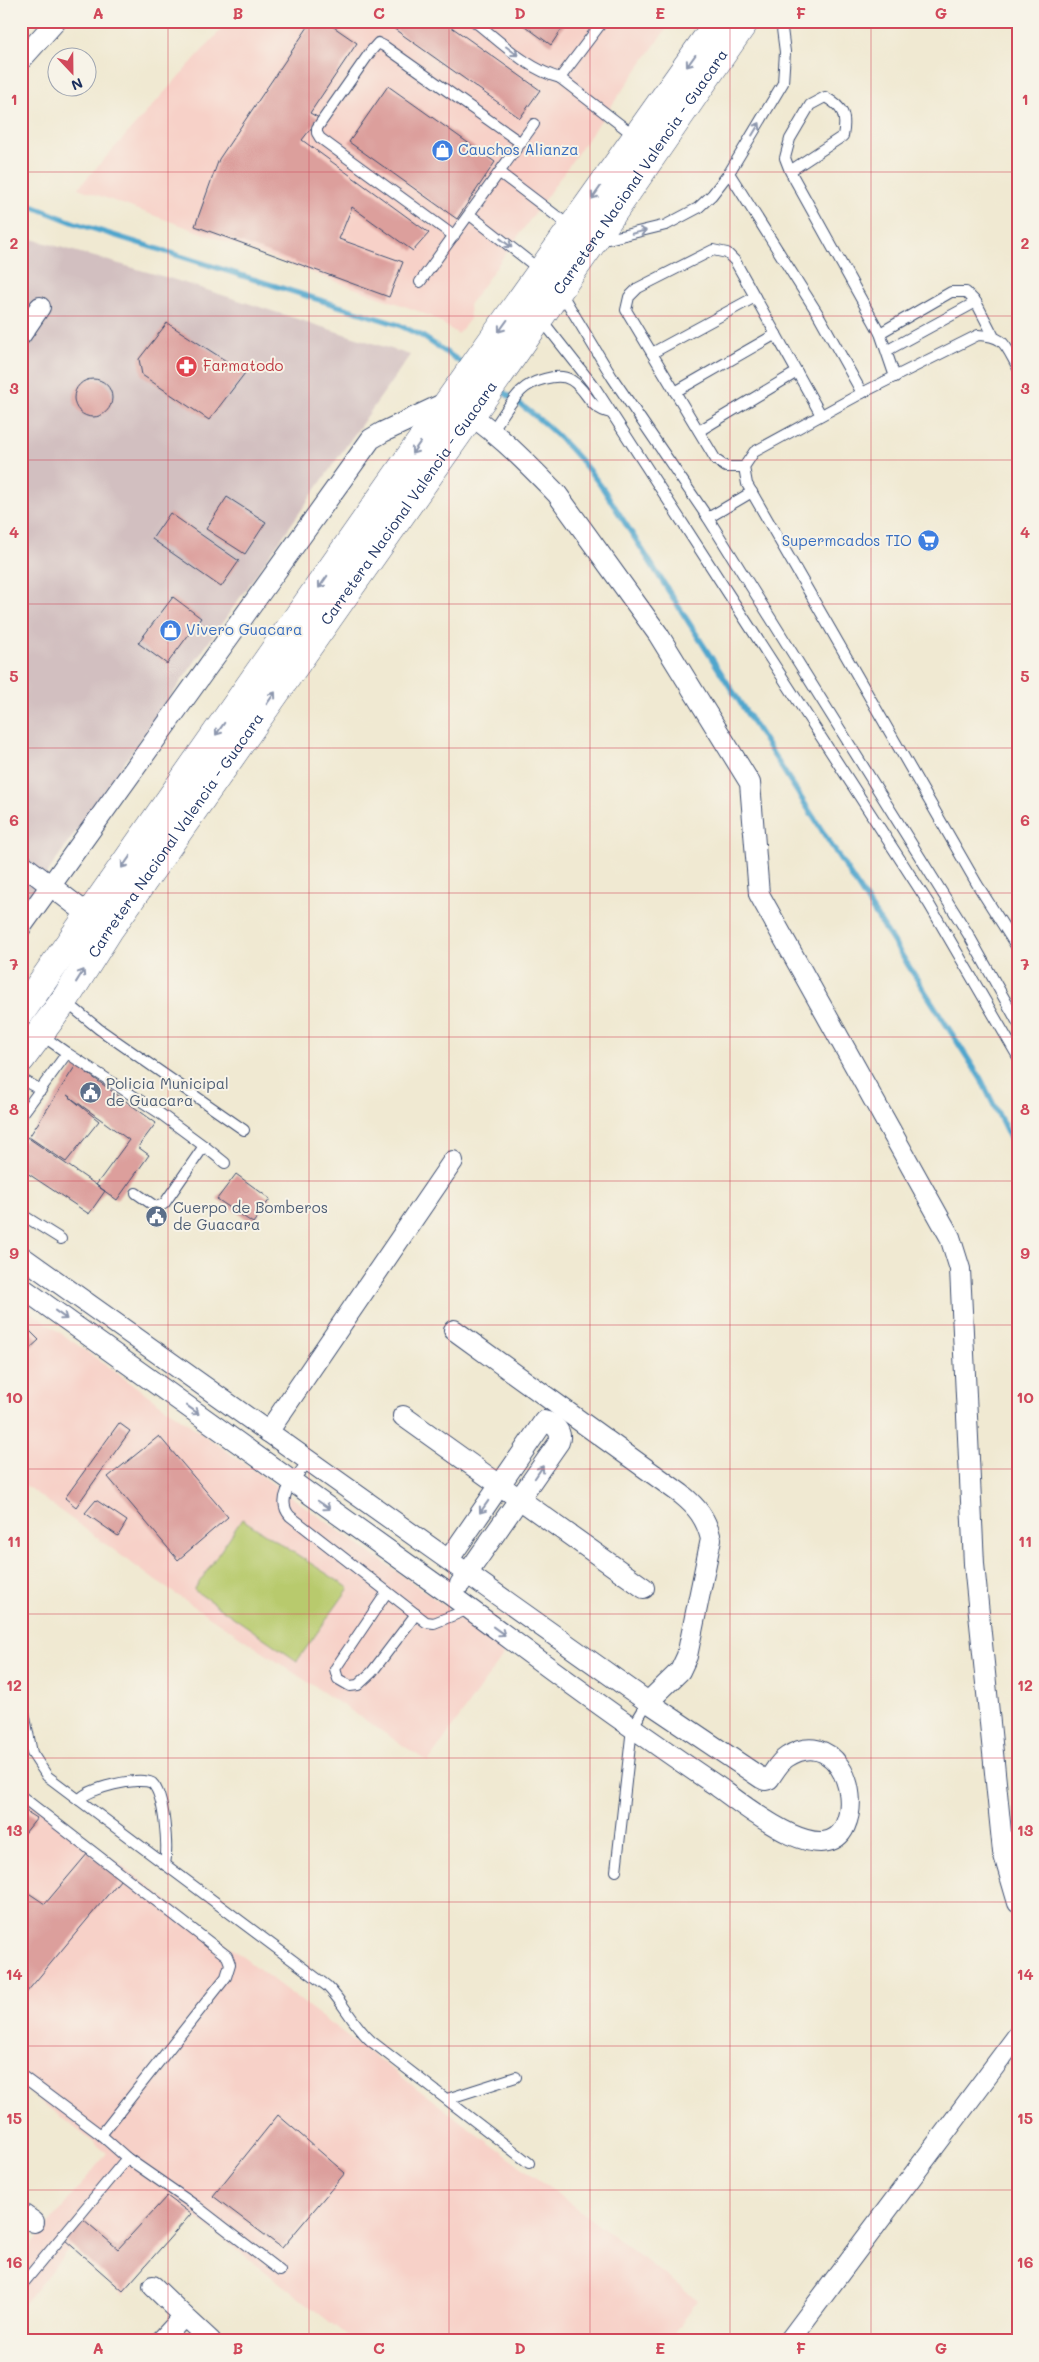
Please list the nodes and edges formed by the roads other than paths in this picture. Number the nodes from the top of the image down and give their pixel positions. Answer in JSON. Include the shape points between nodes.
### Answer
{"nodes":[{"id":1,"x":56,"y":21,"type":"edge"},
{"id":2,"x":474,"y":21,"type":"edge"},
{"id":3,"x":603,"y":21,"type":"edge"},
{"id":4,"x":719,"y":21,"type":"edge"},
{"id":5,"x":745,"y":21,"type":"edge"},
{"id":6,"x":781,"y":21,"type":"edge"},
{"id":7,"x":21,"y":60,"type":"edge"},
{"id":8,"x":560,"y":78,"type":"junction"},
{"id":9,"x":534,"y":124,"type":"dead end"},
{"id":10,"x":636,"y":136,"type":"junction"},
{"id":11,"x":521,"y":143,"type":"junction"},
{"id":12,"x":790,"y":171,"type":"junction"},
{"id":13,"x":500,"y":173,"type":"junction"},
{"id":14,"x":729,"y":173,"type":"junction"},
{"id":15,"x":470,"y":215,"type":"junction"},
{"id":16,"x":582,"y":235,"type":"junction"},
{"id":17,"x":454,"y":236,"type":"junction"},
{"id":18,"x":550,"y":279,"type":"junction"},
{"id":19,"x":420,"y":282,"type":"dead end"},
{"id":20,"x":755,"y":297,"type":"junction"},
{"id":21,"x":976,"y":302,"type":"junction"},
{"id":22,"x":539,"y":316,"type":"junction"},
{"id":23,"x":880,"y":333,"type":"junction"},
{"id":24,"x":776,"y":334,"type":"junction"},
{"id":25,"x":994,"y":335,"type":"junction"},
{"id":26,"x":888,"y":350,"type":"junction"},
{"id":27,"x":652,"y":353,"type":"junction"},
{"id":28,"x":1018,"y":368,"type":"edge"},
{"id":29,"x":797,"y":372,"type":"junction"},
{"id":30,"x":896,"y":377,"type":"junction"},
{"id":31,"x":474,"y":387,"type":"junction"},
{"id":32,"x":676,"y":392,"type":"junction"},
{"id":33,"x":862,"y":393,"type":"junction"},
{"id":34,"x":611,"y":413,"type":"junction"},
{"id":35,"x":821,"y":415,"type":"junction"},
{"id":36,"x":699,"y":431,"type":"junction"},
{"id":37,"x":491,"y":432,"type":"junction"},
{"id":38,"x":744,"y":467,"type":"junction"},
{"id":39,"x":752,"y":492,"type":"junction"},
{"id":40,"x":708,"y":518,"type":"junction"},
{"id":41,"x":21,"y":863,"type":"edge"},
{"id":42,"x":51,"y":885,"type":"junction"},
{"id":43,"x":99,"y":922,"type":"junction"},
{"id":44,"x":21,"y":927,"type":"edge"},
{"id":45,"x":1018,"y":949,"type":"edge"},
{"id":46,"x":64,"y":1001,"type":"junction"},
{"id":47,"x":1018,"y":1023,"type":"edge"},
{"id":48,"x":32,"y":1025,"type":"edge"},
{"id":49,"x":67,"y":1054,"type":"junction"},
{"id":50,"x":1018,"y":1057,"type":"edge"},
{"id":51,"x":21,"y":1059,"type":"edge"},
{"id":52,"x":21,"y":1079,"type":"edge"},
{"id":53,"x":40,"y":1090,"type":"junction"},
{"id":54,"x":21,"y":1116,"type":"edge"},
{"id":55,"x":244,"y":1130,"type":"dead end"},
{"id":56,"x":204,"y":1146,"type":"junction"},
{"id":57,"x":453,"y":1160,"type":"dead end"},
{"id":58,"x":226,"y":1163,"type":"dead end"},
{"id":59,"x":136,"y":1193,"type":"dead end"},
{"id":60,"x":21,"y":1214,"type":"edge"},
{"id":61,"x":61,"y":1239,"type":"dead end"},
{"id":62,"x":21,"y":1256,"type":"edge"},
{"id":63,"x":21,"y":1287,"type":"edge"},
{"id":64,"x":454,"y":1330,"type":"dead end"},
{"id":65,"x":402,"y":1416,"type":"dead end"},
{"id":66,"x":268,"y":1432,"type":"junction"},
{"id":67,"x":308,"y":1462,"type":"junction"},
{"id":68,"x":292,"y":1482,"type":"junction"},
{"id":69,"x":499,"y":1486,"type":"junction"},
{"id":70,"x":520,"y":1500,"type":"junction"},
{"id":71,"x":449,"y":1559,"type":"junction"},
{"id":72,"x":468,"y":1574,"type":"junction"},
{"id":73,"x":644,"y":1588,"type":"dead end"},
{"id":74,"x":387,"y":1592,"type":"junction"},
{"id":75,"x":452,"y":1596,"type":"junction"},
{"id":76,"x":469,"y":1609,"type":"junction"},
{"id":77,"x":416,"y":1614,"type":"junction"},
{"id":78,"x":21,"y":1698,"type":"edge"},
{"id":79,"x":648,"y":1702,"type":"junction"},
{"id":80,"x":632,"y":1728,"type":"junction"},
{"id":81,"x":21,"y":1796,"type":"edge"},
{"id":82,"x":79,"y":1800,"type":"junction"},
{"id":83,"x":165,"y":1865,"type":"junction"},
{"id":84,"x":616,"y":1871,"type":"dead end"},
{"id":85,"x":1018,"y":1903,"type":"edge"},
{"id":86,"x":1018,"y":2035,"type":"edge"},
{"id":87,"x":21,"y":2074,"type":"edge"},
{"id":88,"x":516,"y":2077,"type":"dead end"},
{"id":89,"x":447,"y":2099,"type":"junction"},
{"id":90,"x":102,"y":2135,"type":"junction"},
{"id":91,"x":127,"y":2158,"type":"junction"},
{"id":92,"x":529,"y":2163,"type":"dead end"},
{"id":93,"x":280,"y":2271,"type":"dead end"},
{"id":94,"x":21,"y":2286,"type":"edge"},
{"id":95,"x":153,"y":2286,"type":"dead end"},
{"id":96,"x":184,"y":2316,"type":"junction"},
{"id":97,"x":798,"y":2337,"type":"edge"},
{"id":98,"x":161,"y":2341,"type":"edge"},
{"id":99,"x":211,"y":2341,"type":"edge"}],
"edges":[{"from":1,"to":7,"type":"street"},
{"from":2,"to":8,"type":"lane","one_way":true,"via":[[531,65]]},
{"from":3,"to":8,"type":"lane"},
{"from":4,"to":10,"type":"main road","name":"Carretera Nacional Valencia - Guacara","one_way":true},
{"from":5,"to":16,"type":"main road","name":"Carretera Nacional Valencia - Guacara"},
{"from":14,"to":6,"type":"lane","one_way":true,"via":[[783,83],[785,52]]},
{"from":8,"to":10,"type":"lane"},
{"from":9,"to":11,"type":"lane"},
{"from":10,"to":16,"type":"main road","name":"Carretera Nacional Valencia - Guacara","one_way":true},
{"from":11,"to":13,"type":"lane"},
{"from":11,"to":17,"type":"lane","via":[[384,46],[378,43],[371,50],[317,133]]},
{"from":12,"to":12,"type":"lane","via":[[785,158],[790,139],[810,105],[825,96],[838,104],[846,121],[843,136]]},
{"from":12,"to":23,"type":"lane"},
{"from":13,"to":15,"type":"lane"},
{"from":13,"to":16,"type":"lane"},
{"from":16,"to":14,"type":"lane","one_way":true,"via":[[666,225],[698,208]]},
{"from":14,"to":33,"type":"lane","via":[[818,314]]},
{"from":15,"to":17,"type":"lane"},
{"from":15,"to":18,"type":"lane","one_way":true},
{"from":16,"to":18,"type":"main road","name":"Carretera Nacional Valencia - Guacara"},
{"from":17,"to":19,"type":"lane"},
{"from":18,"to":22,"type":"main road","name":"Carretera Nacional Valencia - Guacara"},
{"from":18,"to":31,"type":"main road","name":"Carretera Nacional Valencia - Guacara","one_way":true},
{"from":18,"to":40,"type":"lane"},
{"from":20,"to":24,"type":"lane"},
{"from":20,"to":27,"type":"lane"},
{"from":20,"to":27,"type":"lane","via":[[727,253],[713,250],[638,288],[629,298],[626,310]]},
{"from":21,"to":23,"type":"lane","via":[[966,292],[951,292]]},
{"from":21,"to":25,"type":"lane"},
{"from":21,"to":26,"type":"lane"},
{"from":22,"to":31,"type":"main road","name":"Carretera Nacional Valencia - Guacara"},
{"from":22,"to":34,"type":"lane"},
{"from":23,"to":26,"type":"lane"},
{"from":24,"to":29,"type":"lane"},
{"from":24,"to":32,"type":"lane"},
{"from":25,"to":28,"type":"lane","via":[[1003,342]]},
{"from":25,"to":30,"type":"lane","via":[[978,335],[960,342]]},
{"from":26,"to":30,"type":"lane"},
{"from":27,"to":32,"type":"lane"},
{"from":29,"to":35,"type":"lane"},
{"from":29,"to":36,"type":"lane"},
{"from":30,"to":33,"type":"lane"},
{"from":31,"to":37,"type":"street"},
{"from":31,"to":42,"type":"street","via":[[372,439]]},
{"from":31,"to":43,"type":"main road","name":"Carretera Nacional Valencia - Guacara"},
{"from":32,"to":36,"type":"lane"},
{"from":33,"to":35,"type":"lane"},
{"from":34,"to":37,"type":"lane","via":[[590,403],[570,380],[554,377],[521,390]]},
{"from":34,"to":50,"type":"lane","via":[[929,904]]},
{"from":35,"to":38,"type":"lane","via":[[754,452]]},
{"from":36,"to":38,"type":"lane","via":[[716,460],[726,467]]},
{"from":37,"to":85,"type":"street","via":[[556,494],[658,634],[750,783],[759,894],[950,1237],[960,1269],[974,1564],[1003,1852]]},
{"from":38,"to":39,"type":"lane"},
{"from":39,"to":40,"type":"lane"},
{"from":39,"to":45,"type":"lane","via":[[977,884]]},
{"from":40,"to":47,"type":"lane","via":[[968,934]]},
{"from":41,"to":42,"type":"street"},
{"from":42,"to":43,"type":"street"},
{"from":42,"to":44,"type":"street"},
{"from":46,"to":43,"type":"main road","name":"Carretera Nacional Valencia - Guacara","one_way":true},
{"from":43,"to":48,"type":"main road","name":"Carretera Nacional Valencia - Guacara"},
{"from":46,"to":48,"type":"main road","name":"Carretera Nacional Valencia - Guacara"},
{"from":46,"to":55,"type":"lane"},
{"from":48,"to":49,"type":"lane"},
{"from":48,"to":51,"type":"main road","name":"Carretera Nacional Valencia - Guacara"},
{"from":49,"to":53,"type":"lane"},
{"from":49,"to":56,"type":"lane","via":[[158,1112]]},
{"from":52,"to":53,"type":"lane"},
{"from":53,"to":54,"type":"lane"},
{"from":56,"to":58,"type":"lane"},
{"from":56,"to":59,"type":"lane","via":[[164,1204],[156,1207]]},
{"from":57,"to":66,"type":"street"},
{"from":60,"to":61,"type":"lane"},
{"from":62,"to":66,"type":"street"},
{"from":63,"to":68,"type":"street","one_way":true},
{"from":64,"to":79,"type":"street","via":[[681,1494],[697,1508],[707,1523],[711,1539],[705,1577],[684,1664]]},
{"from":65,"to":69,"type":"street"},
{"from":66,"to":67,"type":"street"},
{"from":67,"to":68,"type":"lane"},
{"from":67,"to":71,"type":"street"},
{"from":68,"to":74,"type":"lane","via":[[283,1501],[284,1510]]},
{"from":68,"to":75,"type":"street","one_way":true},
{"from":69,"to":70,"type":"street"},
{"from":70,"to":69,"type":"street","one_way":true,"via":[[560,1442],[560,1432],[550,1422],[544,1421]]},
{"from":69,"to":71,"type":"street","one_way":true},
{"from":70,"to":72,"type":"street"},
{"from":70,"to":73,"type":"street"},
{"from":71,"to":72,"type":"street"},
{"from":72,"to":75,"type":"street"},
{"from":72,"to":79,"type":"street"},
{"from":74,"to":77,"type":"lane"},
{"from":74,"to":77,"type":"lane","via":[[336,1669],[338,1679],[350,1686],[358,1685],[372,1672]]},
{"from":75,"to":76,"type":"street"},
{"from":76,"to":77,"type":"lane","via":[[434,1623],[426,1622]]},
{"from":76,"to":80,"type":"street","one_way":true},
{"from":78,"to":82,"type":"lane","via":[[36,1761],[47,1776]]},
{"from":79,"to":80,"type":"lane"},
{"from":79,"to":80,"type":"street","via":[[765,1780],[784,1758],[796,1752],[813,1750],[828,1755],[836,1761],[848,1781],[850,1796],[844,1830],[835,1839],[823,1842],[808,1840],[775,1827]]},
{"from":80,"to":84,"type":"lane"},
{"from":81,"to":90,"type":"lane","via":[[227,1956],[230,1964],[226,1978]]},
{"from":82,"to":83,"type":"lane"},
{"from":82,"to":83,"type":"lane","via":[[90,1791],[142,1780],[152,1783],[158,1791],[167,1841]]},
{"from":83,"to":89,"type":"lane","via":[[327,1986],[364,2034]]},
{"from":86,"to":97,"type":"street"},
{"from":87,"to":90,"type":"lane"},
{"from":88,"to":89,"type":"lane"},
{"from":89,"to":92,"type":"lane"},
{"from":90,"to":91,"type":"lane"},
{"from":91,"to":93,"type":"lane"},
{"from":91,"to":94,"type":"lane"},
{"from":95,"to":96,"type":"street"},
{"from":96,"to":98,"type":"street"},
{"from":96,"to":99,"type":"street"}]}
